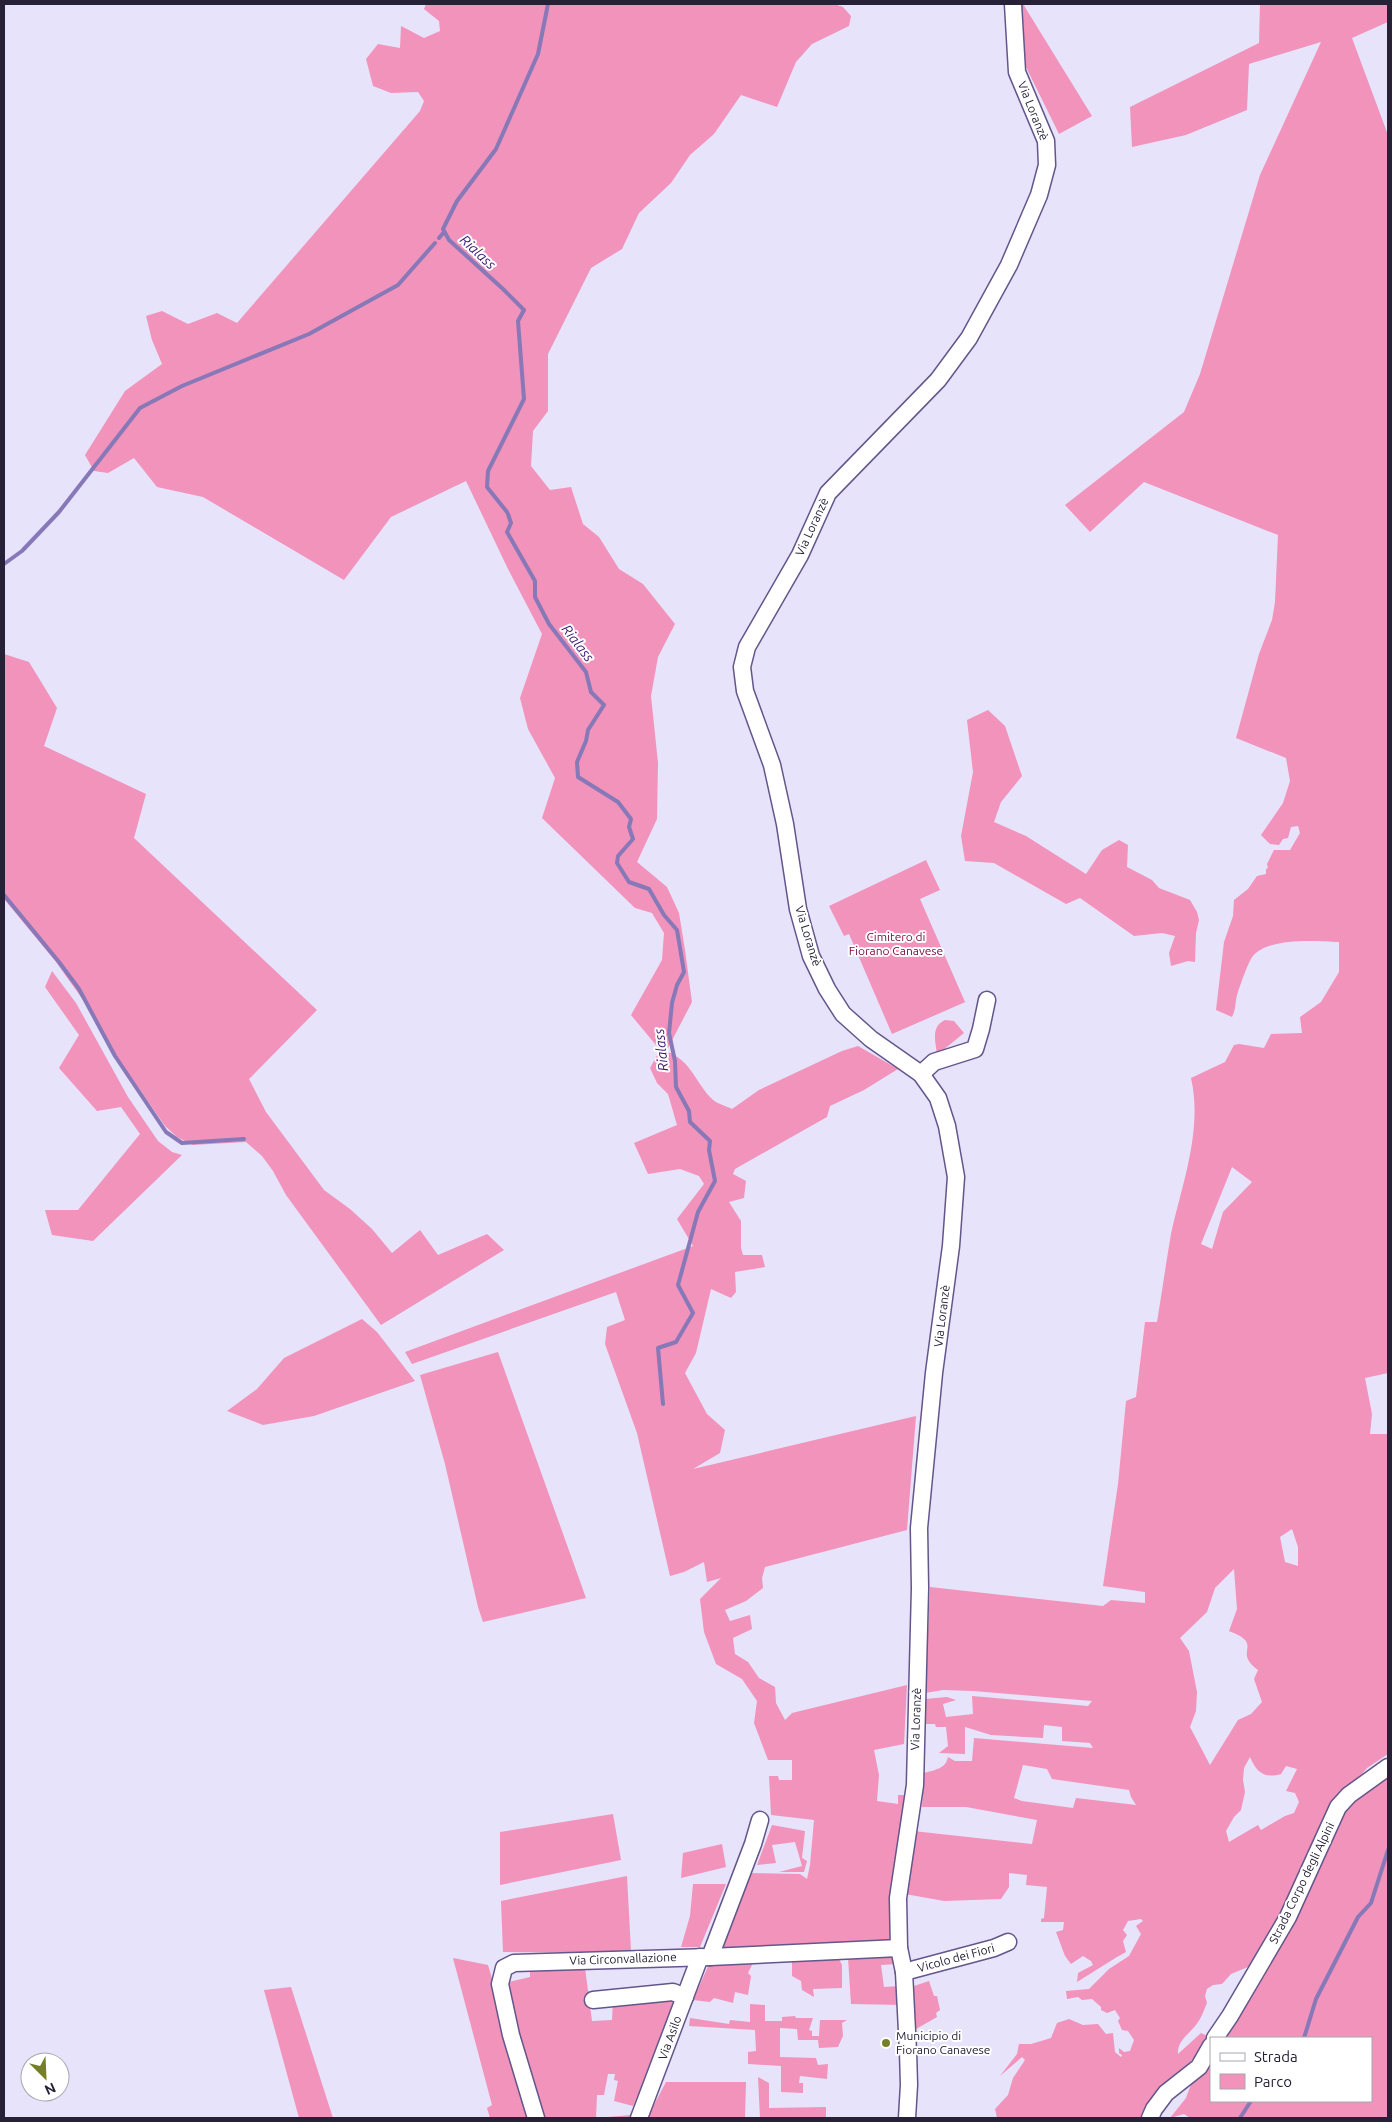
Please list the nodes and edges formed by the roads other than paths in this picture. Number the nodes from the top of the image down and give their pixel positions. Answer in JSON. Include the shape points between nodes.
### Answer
{"nodes":[{"id":1,"x":1012,"y":4,"type":"edge"},
{"id":2,"x":987,"y":1000,"type":"dead end"},
{"id":3,"x":921,"y":1074,"type":"junction"},
{"id":4,"x":1388,"y":1767,"type":"edge"},
{"id":5,"x":760,"y":1820,"type":"dead end"},
{"id":6,"x":1008,"y":1942,"type":"dead end"},
{"id":7,"x":899,"y":1948,"type":"junction"},
{"id":8,"x":705,"y":1957,"type":"junction"},
{"id":9,"x":904,"y":1972,"type":"junction"},
{"id":10,"x":685,"y":1997,"type":"junction"},
{"id":11,"x":593,"y":2000,"type":"dead end"},
{"id":12,"x":1216,"y":2037,"type":"edge"},
{"id":13,"x":1210,"y":2048,"type":"edge"},
{"id":14,"x":536,"y":2118,"type":"edge"},
{"id":15,"x":639,"y":2118,"type":"edge"},
{"id":16,"x":907,"y":2118,"type":"edge"},
{"id":17,"x":1150,"y":2118,"type":"edge"}],
"edges":[{"from":1,"to":3,"type":"street","name":"Via Loranzè","via":[[1017,72],[1046,142],[1048,164],[1039,195],[1009,265],[969,338],[938,380],[828,493],[800,555],[747,647],[742,667],[745,691],[772,765],[798,909],[811,956],[844,1014],[871,1040]]},
{"from":2,"to":3,"type":"street","via":[[975,1049],[934,1062]]},
{"from":3,"to":7,"type":"street","name":"Via Loranzè","via":[[938,1098],[947,1126],[956,1177],[919,1528],[915,1785],[898,1898]]},
{"from":4,"to":12,"type":"street","name":"Strada Corpo degli Alpini","via":[[1338,1807],[1288,1917]]},
{"from":5,"to":8,"type":"street","name":"Via Asilo"},
{"from":6,"to":9,"type":"street","name":"Vicolo dei Fiori"},
{"from":7,"to":8,"type":"street","name":"Via Circonvallazione"},
{"from":7,"to":9,"type":"street","name":"Via Loranzè"},
{"from":8,"to":10,"type":"street","name":"Via Asilo"},
{"from":8,"to":14,"type":"street","name":"Via Circonvallazione","via":[[514,1963],[504,1968],[500,1984],[511,2035]]},
{"from":9,"to":16,"type":"street","name":"Via Loranzè","via":[[909,2085]]},
{"from":10,"to":11,"type":"street","via":[[673,1992]]},
{"from":10,"to":15,"type":"street","name":"Via Asilo"},
{"from":13,"to":17,"type":"street","via":[[1199,2067],[1166,2093]]}]}
